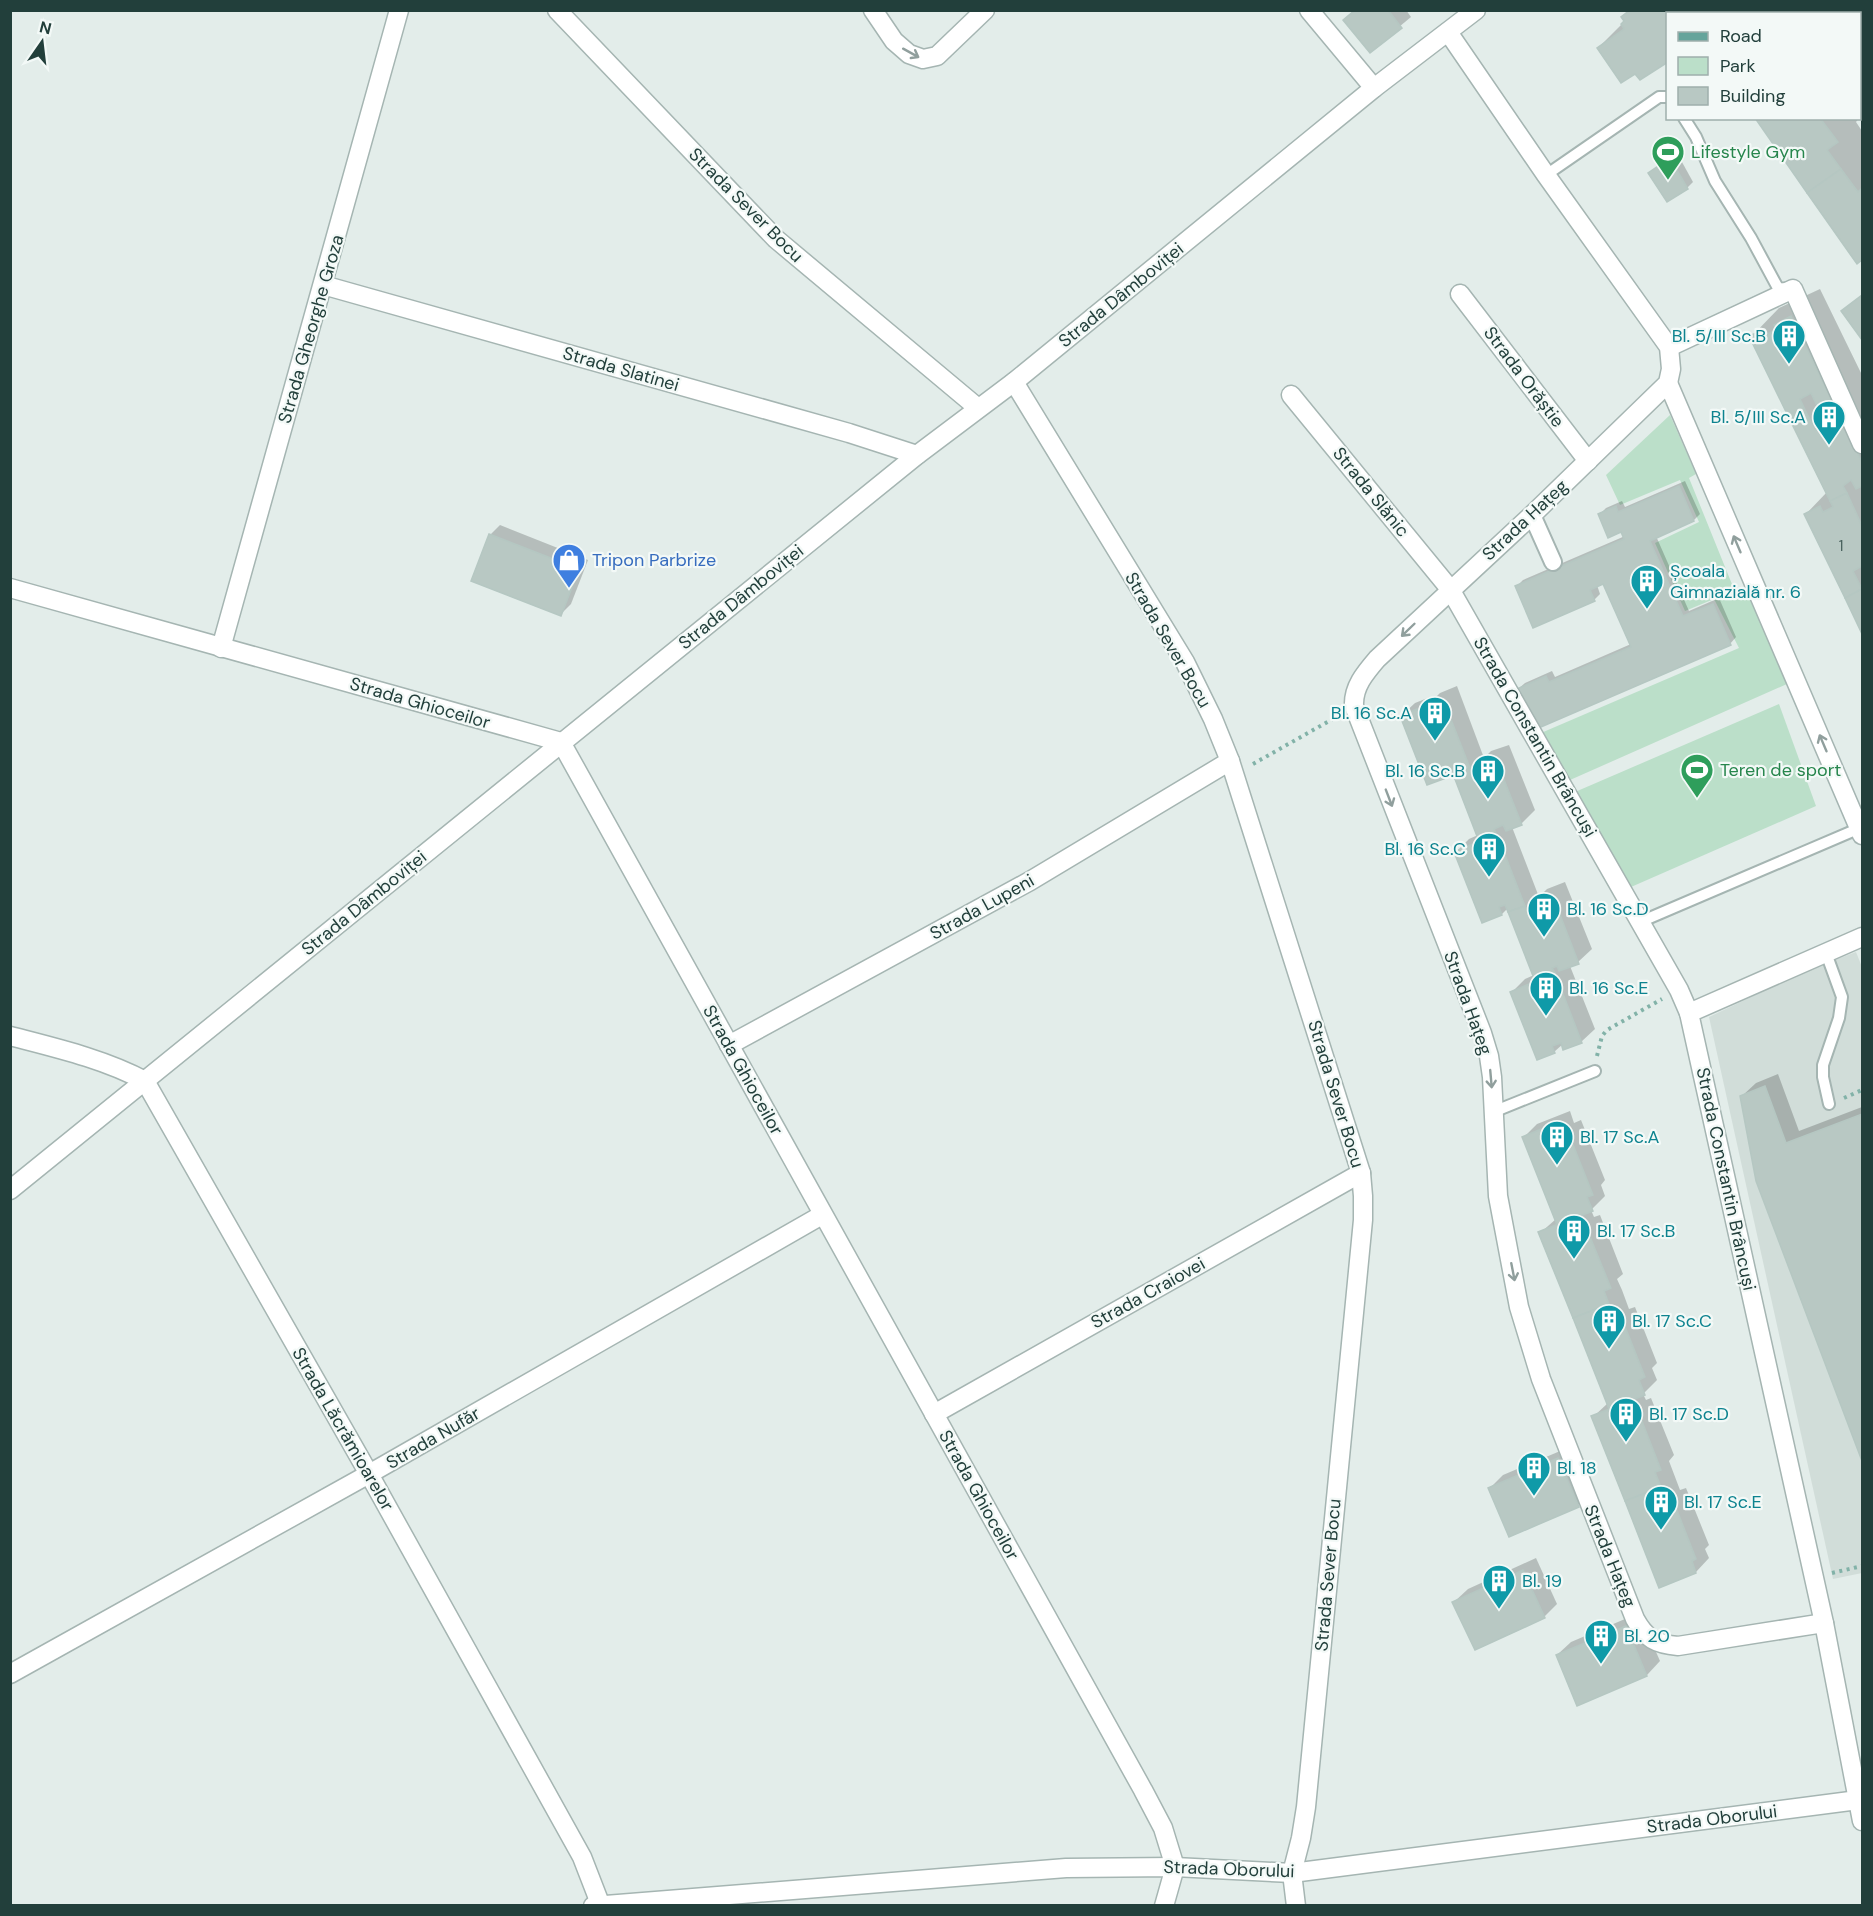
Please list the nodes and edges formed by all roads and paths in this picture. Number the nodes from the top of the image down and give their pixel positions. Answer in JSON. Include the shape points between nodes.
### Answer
{"nodes":[{"id":1,"x":399,"y":10,"type":"edge"},
{"id":2,"x":557,"y":10,"type":"edge"},
{"id":3,"x":873,"y":10,"type":"edge"},
{"id":4,"x":985,"y":10,"type":"edge"},
{"id":5,"x":1309,"y":10,"type":"edge"},
{"id":6,"x":1476,"y":10,"type":"edge"},
{"id":7,"x":1448,"y":32,"type":"junction"},
{"id":8,"x":1374,"y":88,"type":"junction"},
{"id":9,"x":1666,"y":97,"type":"edge"},
{"id":10,"x":1685,"y":120,"type":"edge"},
{"id":11,"x":1546,"y":175,"type":"junction"},
{"id":12,"x":323,"y":285,"type":"junction"},
{"id":13,"x":1793,"y":289,"type":"junction"},
{"id":14,"x":1460,"y":294,"type":"dead end"},
{"id":15,"x":1669,"y":347,"type":"junction"},
{"id":16,"x":1014,"y":382,"type":"junction"},
{"id":17,"x":1668,"y":383,"type":"junction"},
{"id":18,"x":1291,"y":395,"type":"dead end"},
{"id":19,"x":978,"y":408,"type":"junction"},
{"id":20,"x":1863,"y":444,"type":"edge"},
{"id":21,"x":917,"y":455,"type":"junction"},
{"id":22,"x":1588,"y":461,"type":"junction"},
{"id":23,"x":1532,"y":515,"type":"junction"},
{"id":24,"x":1553,"y":562,"type":"dead end"},
{"id":25,"x":10,"y":588,"type":"edge"},
{"id":26,"x":1450,"y":589,"type":"junction"},
{"id":27,"x":221,"y":648,"type":"junction"},
{"id":28,"x":1354,"y":706,"type":"junction"},
{"id":29,"x":561,"y":742,"type":"junction"},
{"id":30,"x":1232,"y":768,"type":"junction"},
{"id":31,"x":1861,"y":832,"type":"edge"},
{"id":32,"x":1640,"y":922,"type":"junction"},
{"id":33,"x":1863,"y":937,"type":"edge"},
{"id":34,"x":1826,"y":953,"type":"junction"},
{"id":35,"x":1678,"y":990,"type":"junction"},
{"id":36,"x":1689,"y":1013,"type":"junction"},
{"id":37,"x":10,"y":1036,"type":"edge"},
{"id":38,"x":729,"y":1045,"type":"junction"},
{"id":39,"x":1595,"y":1071,"type":"joint"},
{"id":40,"x":145,"y":1082,"type":"junction"},
{"id":41,"x":1829,"y":1104,"type":"dead end"},
{"id":42,"x":1493,"y":1112,"type":"junction"},
{"id":43,"x":1361,"y":1173,"type":"junction"},
{"id":44,"x":10,"y":1190,"type":"edge"},
{"id":45,"x":822,"y":1215,"type":"junction"},
{"id":46,"x":934,"y":1414,"type":"junction"},
{"id":47,"x":369,"y":1474,"type":"junction"},
{"id":48,"x":1863,"y":1566,"type":"edge"},
{"id":49,"x":1814,"y":1578,"type":"junction"},
{"id":50,"x":1824,"y":1623,"type":"junction"},
{"id":51,"x":10,"y":1674,"type":"edge"},
{"id":52,"x":1860,"y":1800,"type":"edge"},
{"id":53,"x":1863,"y":1821,"type":"edge"},
{"id":54,"x":1174,"y":1867,"type":"junction"},
{"id":55,"x":1292,"y":1873,"type":"junction"},
{"id":56,"x":593,"y":1905,"type":"edge"},
{"id":57,"x":601,"y":1905,"type":"edge"},
{"id":58,"x":1164,"y":1905,"type":"edge"},
{"id":59,"x":1296,"y":1905,"type":"edge"}],
"edges":[{"from":1,"to":12,"type":"street","name":"Strada Gheorghe Groza"},
{"from":2,"to":19,"type":"street","name":"Strada Sever Bocu","via":[[776,239]]},
{"from":3,"to":4,"type":"street","one_way":true,"via":[[894,41],[909,54],[923,59],[937,56]]},
{"from":5,"to":8,"type":"street"},
{"from":6,"to":7,"type":"street","name":"Strada Dâmboviței"},
{"from":7,"to":8,"type":"street","name":"Strada Dâmboviței"},
{"from":7,"to":11,"type":"street"},
{"from":8,"to":16,"type":"street","name":"Strada Dâmboviței"},
{"from":9,"to":11,"type":"lane","via":[[1659,98]]},
{"from":10,"to":13,"type":"lane","via":[[1715,181],[1778,288]]},
{"from":11,"to":15,"type":"street"},
{"from":12,"to":21,"type":"street","name":"Strada Slatinei"},
{"from":12,"to":27,"type":"street","name":"Strada Gheorghe Groza"},
{"from":13,"to":15,"type":"street"},
{"from":13,"to":20,"type":"street"},
{"from":14,"to":22,"type":"street","name":"Strada Orăștie"},
{"from":15,"to":17,"type":"street","via":[[1672,359]]},
{"from":16,"to":19,"type":"street","name":"Strada Dâmboviței"},
{"from":16,"to":30,"type":"street","name":"Strada Sever Bocu","via":[[1185,662]]},
{"from":17,"to":22,"type":"street","name":"Strada Hațeg"},
{"from":31,"to":17,"type":"street","one_way":true},
{"from":18,"to":26,"type":"street","name":"Strada Slănic"},
{"from":19,"to":21,"type":"street","name":"Strada Dâmboviței"},
{"from":21,"to":29,"type":"street","name":"Strada Dâmboviței"},
{"from":22,"to":23,"type":"street","name":"Strada Hațeg"},
{"from":23,"to":24,"type":"street"},
{"from":23,"to":26,"type":"street","name":"Strada Hațeg"},
{"from":25,"to":27,"type":"street","name":"Strada Ghioceilor"},
{"from":26,"to":28,"type":"street","name":"Strada Hațeg","one_way":true,"via":[[1377,659],[1353,696]]},
{"from":26,"to":32,"type":"street","name":"Strada Constantin Brâncuși"},
{"from":27,"to":29,"type":"street","name":"Strada Ghioceilor"},
{"from":28,"to":30,"type":"path"},
{"from":28,"to":42,"type":"street","name":"Strada Hațeg","one_way":true,"via":[[1482,1033],[1492,1077]]},
{"from":29,"to":38,"type":"street","name":"Strada Ghioceilor"},
{"from":29,"to":40,"type":"street","name":"Strada Dâmboviței"},
{"from":30,"to":38,"type":"street","name":"Strada Lupeni"},
{"from":30,"to":43,"type":"street","name":"Strada Sever Bocu"},
{"from":31,"to":32,"type":"lane"},
{"from":32,"to":35,"type":"street","name":"Strada Constantin Brâncuși"},
{"from":33,"to":34,"type":"street"},
{"from":34,"to":36,"type":"street"},
{"from":34,"to":41,"type":"lane","via":[[1842,997],[1823,1065]]},
{"from":35,"to":36,"type":"street","name":"Strada Constantin Brâncuși"},
{"from":35,"to":39,"type":"path","via":[[1607,1030],[1599,1045]]},
{"from":36,"to":49,"type":"street","name":"Strada Constantin Brâncuși"},
{"from":37,"to":40,"type":"street","via":[[109,1065]]},
{"from":38,"to":45,"type":"street","name":"Strada Ghioceilor"},
{"from":39,"to":42,"type":"lane"},
{"from":40,"to":44,"type":"street","name":"Strada Dâmboviței"},
{"from":40,"to":47,"type":"street","name":"Strada Lăcrămioarelor"},
{"from":42,"to":50,"type":"street","name":"Strada Hațeg","one_way":true,"via":[[1498,1196],[1520,1307],[1541,1379],[1641,1630],[1663,1645],[1678,1646]]},
{"from":43,"to":46,"type":"street","name":"Strada Craiovei"},
{"from":43,"to":55,"type":"street","name":"Strada Sever Bocu","via":[[1362,1220],[1306,1807]]},
{"from":45,"to":46,"type":"street","name":"Strada Ghioceilor"},
{"from":45,"to":47,"type":"street","name":"Strada Nufăr"},
{"from":46,"to":54,"type":"street","name":"Strada Ghioceilor","via":[[1143,1790],[1162,1828]]},
{"from":47,"to":51,"type":"street","name":"Strada Nufăr"},
{"from":47,"to":57,"type":"street","name":"Strada Lăcrămioarelor","via":[[582,1857]]},
{"from":48,"to":49,"type":"path"},
{"from":49,"to":50,"type":"street","name":"Strada Constantin Brâncuși"},
{"from":50,"to":52,"type":"street","name":"Strada Constantin Brâncuși"},
{"from":52,"to":53,"type":"street","name":"Strada Constantin Brâncuși"},
{"from":52,"to":55,"type":"street","name":"Strada Oborului"},
{"from":54,"to":55,"type":"street","name":"Strada Oborului"},
{"from":54,"to":57,"type":"street","name":"Strada Oborului","via":[[1066,1868]]},
{"from":54,"to":58,"type":"street"},
{"from":55,"to":59,"type":"street"},
{"from":56,"to":57,"type":"street","name":"Strada Oborului"}]}
